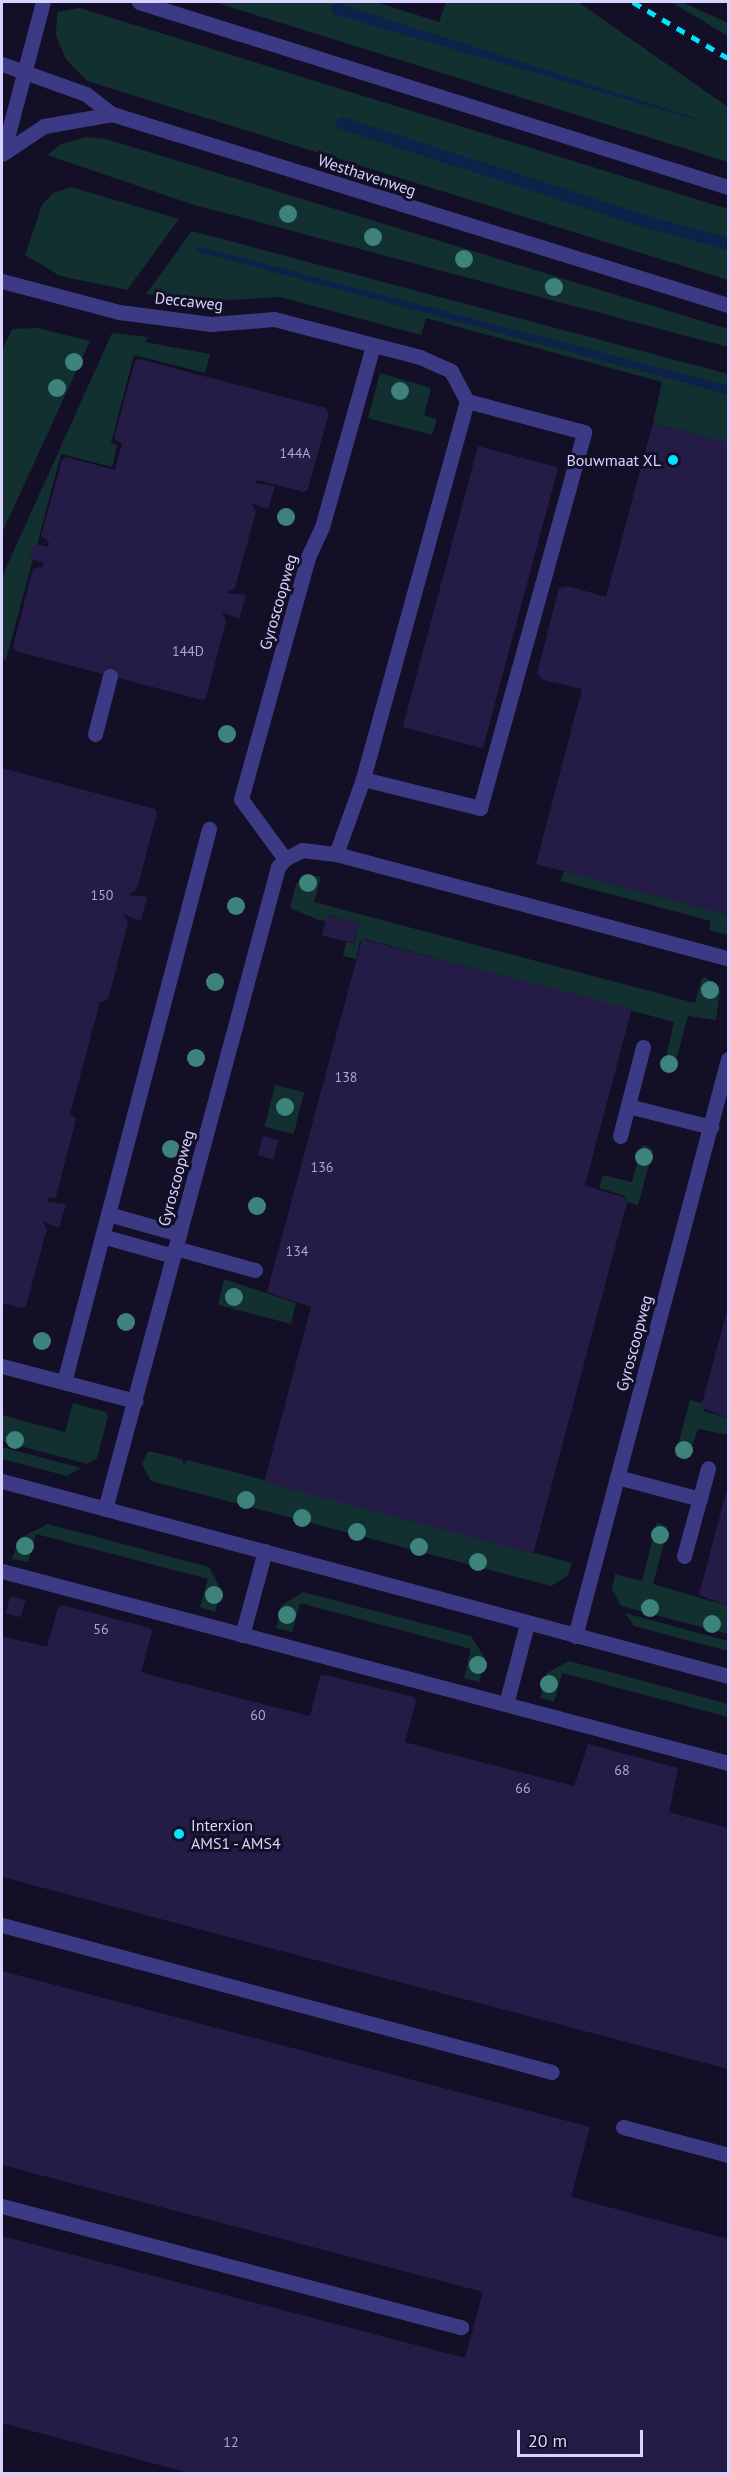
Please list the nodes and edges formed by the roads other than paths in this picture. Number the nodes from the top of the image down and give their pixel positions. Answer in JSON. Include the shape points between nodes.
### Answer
{"nodes":[{"id":1,"x":43,"y":2,"type":"edge"},
{"id":2,"x":139,"y":2,"type":"edge"},
{"id":3,"x":2,"y":64,"type":"edge"},
{"id":4,"x":23,"y":72,"type":"junction"},
{"id":5,"x":112,"y":114,"type":"junction"},
{"id":6,"x":2,"y":154,"type":"edge"},
{"id":7,"x":729,"y":187,"type":"edge"},
{"id":8,"x":2,"y":281,"type":"edge"},
{"id":9,"x":729,"y":305,"type":"edge"},
{"id":10,"x":373,"y":345,"type":"junction"},
{"id":11,"x":467,"y":401,"type":"junction"},
{"id":12,"x":110,"y":676,"type":"dead end"},
{"id":13,"x":95,"y":734,"type":"dead end"},
{"id":14,"x":363,"y":779,"type":"junction"},
{"id":15,"x":210,"y":829,"type":"dead end"},
{"id":16,"x":336,"y":854,"type":"junction"},
{"id":17,"x":285,"y":859,"type":"junction"},
{"id":18,"x":729,"y":958,"type":"edge"},
{"id":19,"x":643,"y":1047,"type":"dead end"},
{"id":20,"x":729,"y":1059,"type":"edge"},
{"id":21,"x":628,"y":1106,"type":"junction"},
{"id":22,"x":711,"y":1127,"type":"junction"},
{"id":23,"x":620,"y":1136,"type":"dead end"},
{"id":24,"x":108,"y":1214,"type":"junction"},
{"id":25,"x":102,"y":1236,"type":"junction"},
{"id":26,"x":176,"y":1246,"type":"junction"},
{"id":27,"x":255,"y":1270,"type":"dead end"},
{"id":28,"x":2,"y":1366,"type":"edge"},
{"id":29,"x":64,"y":1382,"type":"junction"},
{"id":30,"x":135,"y":1401,"type":"junction"},
{"id":31,"x":708,"y":1468,"type":"dead end"},
{"id":32,"x":617,"y":1477,"type":"junction"},
{"id":33,"x":2,"y":1481,"type":"edge"},
{"id":34,"x":700,"y":1499,"type":"junction"},
{"id":35,"x":105,"y":1509,"type":"junction"},
{"id":36,"x":265,"y":1551,"type":"junction"},
{"id":37,"x":684,"y":1556,"type":"dead end"},
{"id":38,"x":2,"y":1571,"type":"edge"},
{"id":39,"x":527,"y":1624,"type":"junction"},
{"id":40,"x":242,"y":1635,"type":"junction"},
{"id":41,"x":575,"y":1636,"type":"junction"},
{"id":42,"x":729,"y":1676,"type":"edge"},
{"id":43,"x":506,"y":1704,"type":"junction"},
{"id":44,"x":729,"y":1763,"type":"edge"},
{"id":45,"x":2,"y":1925,"type":"edge"},
{"id":46,"x":552,"y":2072,"type":"dead end"},
{"id":47,"x":623,"y":2127,"type":"dead end"},
{"id":48,"x":729,"y":2155,"type":"edge"},
{"id":49,"x":2,"y":2206,"type":"edge"},
{"id":50,"x":461,"y":2327,"type":"dead end"}],
"edges":[{"from":1,"to":4,"type":"street"},
{"from":2,"to":7,"type":"street"},
{"from":3,"to":4,"type":"street","name":"Westhavenweg"},
{"from":4,"to":5,"type":"street","name":"Westhavenweg","via":[[86,94]]},
{"from":4,"to":6,"type":"street"},
{"from":5,"to":6,"type":"street","via":[[44,126]]},
{"from":5,"to":9,"type":"street","name":"Westhavenweg"},
{"from":8,"to":10,"type":"street","name":"Deccaweg","via":[[119,312],[212,324],[274,319]]},
{"from":10,"to":11,"type":"street","name":"Deccaweg","via":[[420,357],[451,371]]},
{"from":10,"to":17,"type":"street","name":"Gyroscoopweg","via":[[322,527],[308,557],[242,799]]},
{"from":11,"to":14,"type":"street"},
{"from":11,"to":14,"type":"street","via":[[584,432],[480,808]]},
{"from":12,"to":13,"type":"street"},
{"from":14,"to":16,"type":"street"},
{"from":15,"to":24,"type":"street"},
{"from":16,"to":17,"type":"street","via":[[302,850]]},
{"from":16,"to":18,"type":"street"},
{"from":17,"to":26,"type":"street","name":"Gyroscoopweg","via":[[278,867]]},
{"from":19,"to":21,"type":"street"},
{"from":20,"to":22,"type":"street","name":"Gyroscoopweg"},
{"from":21,"to":22,"type":"street"},
{"from":21,"to":23,"type":"street"},
{"from":22,"to":32,"type":"street","name":"Gyroscoopweg"},
{"from":24,"to":25,"type":"street"},
{"from":24,"to":26,"type":"street"},
{"from":25,"to":26,"type":"street"},
{"from":25,"to":29,"type":"street"},
{"from":26,"to":27,"type":"street"},
{"from":26,"to":30,"type":"street","name":"Gyroscoopweg"},
{"from":28,"to":29,"type":"street"},
{"from":29,"to":30,"type":"street"},
{"from":30,"to":35,"type":"street","name":"Gyroscoopweg"},
{"from":31,"to":34,"type":"street"},
{"from":32,"to":34,"type":"street"},
{"from":32,"to":41,"type":"street","name":"Gyroscoopweg"},
{"from":33,"to":35,"type":"street"},
{"from":34,"to":37,"type":"street"},
{"from":35,"to":36,"type":"street"},
{"from":36,"to":39,"type":"street"},
{"from":36,"to":40,"type":"street"},
{"from":38,"to":40,"type":"street"},
{"from":39,"to":41,"type":"street"},
{"from":39,"to":43,"type":"street"},
{"from":40,"to":43,"type":"street"},
{"from":41,"to":42,"type":"street"},
{"from":43,"to":44,"type":"street"},
{"from":45,"to":46,"type":"street"},
{"from":47,"to":48,"type":"street"},
{"from":49,"to":50,"type":"street"}]}
